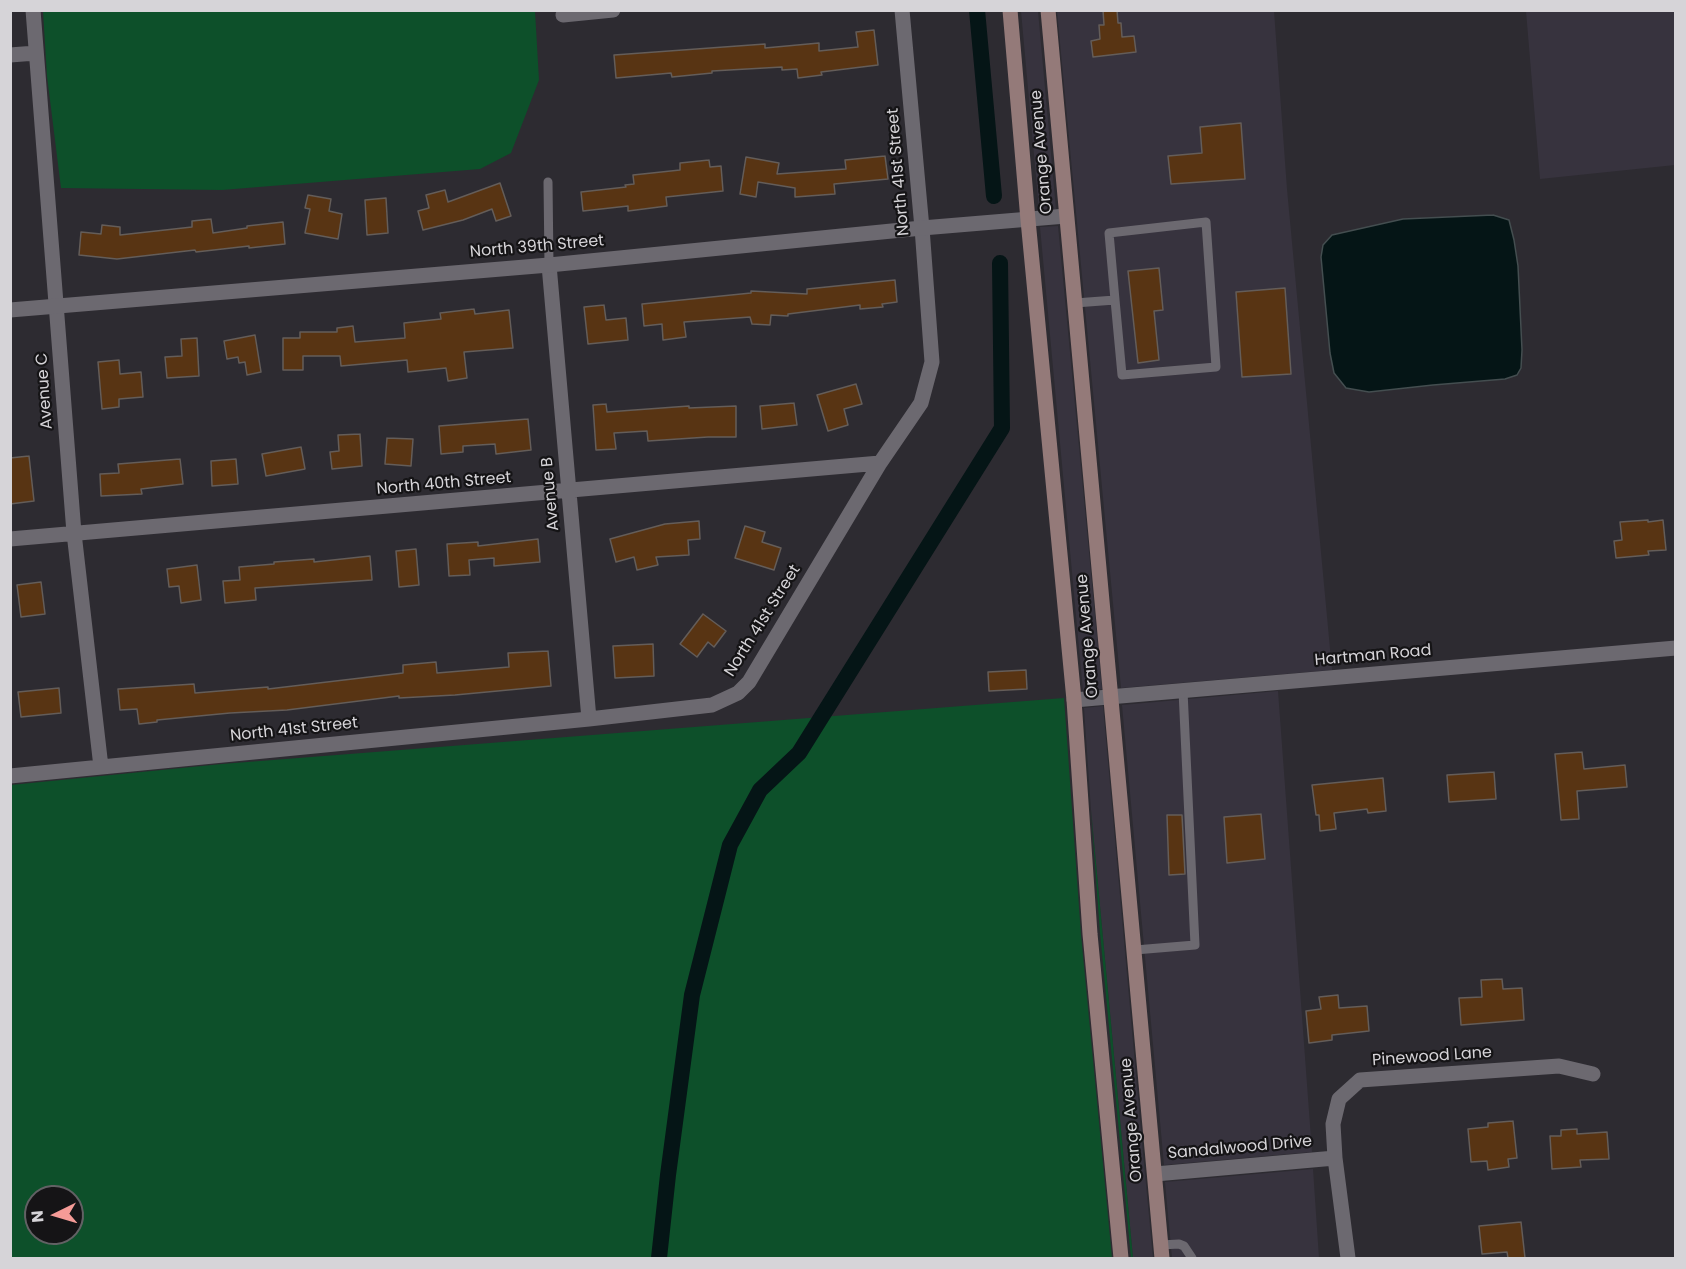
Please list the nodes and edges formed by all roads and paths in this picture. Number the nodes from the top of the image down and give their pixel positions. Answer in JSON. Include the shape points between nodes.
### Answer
{"nodes":[{"id":1,"x":33,"y":10,"type":"edge"},
{"id":2,"x":614,"y":10,"type":"edge"},
{"id":3,"x":902,"y":10,"type":"edge"},
{"id":4,"x":1010,"y":10,"type":"edge"},
{"id":5,"x":1048,"y":10,"type":"edge"},
{"id":6,"x":563,"y":15,"type":"dead end"},
{"id":7,"x":36,"y":53,"type":"junction"},
{"id":8,"x":10,"y":55,"type":"edge"},
{"id":9,"x":548,"y":182,"type":"dead end"},
{"id":10,"x":1066,"y":216,"type":"junction"},
{"id":11,"x":1028,"y":220,"type":"junction"},
{"id":12,"x":922,"y":228,"type":"junction"},
{"id":13,"x":549,"y":265,"type":"junction"},
{"id":14,"x":1114,"y":300,"type":"junction"},
{"id":15,"x":1075,"y":303,"type":"junction"},
{"id":16,"x":56,"y":306,"type":"junction"},
{"id":17,"x":10,"y":310,"type":"edge"},
{"id":18,"x":880,"y":463,"type":"junction"},
{"id":19,"x":569,"y":492,"type":"junction"},
{"id":20,"x":74,"y":532,"type":"junction"},
{"id":21,"x":10,"y":539,"type":"edge"},
{"id":22,"x":1676,"y":648,"type":"edge"},
{"id":23,"x":1183,"y":691,"type":"junction"},
{"id":24,"x":1112,"y":697,"type":"junction"},
{"id":25,"x":1074,"y":700,"type":"junction"},
{"id":26,"x":590,"y":719,"type":"junction"},
{"id":27,"x":101,"y":767,"type":"junction"},
{"id":28,"x":10,"y":776,"type":"edge"},
{"id":29,"x":1135,"y":950,"type":"junction"},
{"id":30,"x":1593,"y":1074,"type":"dead end"},
{"id":31,"x":1335,"y":1158,"type":"junction"},
{"id":32,"x":1155,"y":1174,"type":"junction"},
{"id":33,"x":1162,"y":1252,"type":"edge"},
{"id":34,"x":1124,"y":1256,"type":"edge"},
{"id":35,"x":1192,"y":1258,"type":"edge"},
{"id":36,"x":1348,"y":1258,"type":"edge"}],
"edges":[{"from":1,"to":7,"type":"street","name":"Avenue C"},
{"from":2,"to":6,"type":"street"},
{"from":3,"to":12,"type":"street","name":"North 41st Street"},
{"from":4,"to":11,"type":"main road","name":"Orange Avenue"},
{"from":5,"to":10,"type":"main road","name":"Orange Avenue"},
{"from":7,"to":8,"type":"street"},
{"from":7,"to":16,"type":"street","name":"Avenue C"},
{"from":9,"to":13,"type":"lane"},
{"from":10,"to":11,"type":"street","name":"North 39th Street"},
{"from":10,"to":15,"type":"main road","name":"Orange Avenue"},
{"from":11,"to":12,"type":"street","name":"North 39th Street"},
{"from":11,"to":25,"type":"main road","name":"Orange Avenue"},
{"from":12,"to":13,"type":"street","name":"North 39th Street"},
{"from":12,"to":18,"type":"street","name":"North 41st Street","via":[[932,362],[921,403]]},
{"from":13,"to":16,"type":"street","name":"North 39th Street"},
{"from":13,"to":19,"type":"street","name":"Avenue B"},
{"from":14,"to":14,"type":"lane","via":[[1110,233],[1206,222],[1216,367],[1122,375]]},
{"from":14,"to":15,"type":"lane"},
{"from":15,"to":24,"type":"main road","name":"Orange Avenue"},
{"from":16,"to":17,"type":"street","name":"North 39th Street"},
{"from":16,"to":20,"type":"street","name":"Avenue C"},
{"from":18,"to":19,"type":"street","name":"North 40th Street"},
{"from":18,"to":26,"type":"street","name":"North 41st Street","via":[[749,682],[738,693],[712,705]]},
{"from":19,"to":20,"type":"street","name":"North 40th Street"},
{"from":19,"to":26,"type":"street","name":"Avenue B"},
{"from":20,"to":21,"type":"street","name":"North 40th Street"},
{"from":20,"to":27,"type":"street","name":"Avenue C"},
{"from":22,"to":23,"type":"street","name":"Hartman Road"},
{"from":23,"to":24,"type":"street","name":"Hartman Road"},
{"from":23,"to":29,"type":"lane","via":[[1194,945]]},
{"from":24,"to":25,"type":"street","name":"Hartman Road"},
{"from":24,"to":29,"type":"main road","name":"Orange Avenue"},
{"from":25,"to":34,"type":"main road","name":"Orange Avenue","via":[[1090,934]]},
{"from":26,"to":27,"type":"street","name":"North 41st Street"},
{"from":27,"to":28,"type":"street","name":"North 41st Street"},
{"from":29,"to":32,"type":"main road","name":"Orange Avenue"},
{"from":30,"to":31,"type":"street","name":"Pinewood Lane","via":[[1559,1066],[1360,1080],[1339,1099],[1333,1124]]},
{"from":31,"to":32,"type":"street","name":"Sandalwood Drive"},
{"from":31,"to":36,"type":"street","name":"Sandalwood Drive"},
{"from":32,"to":33,"type":"main road","name":"Orange Avenue"},
{"from":33,"to":35,"type":"lane","via":[[1179,1244]]}]}
